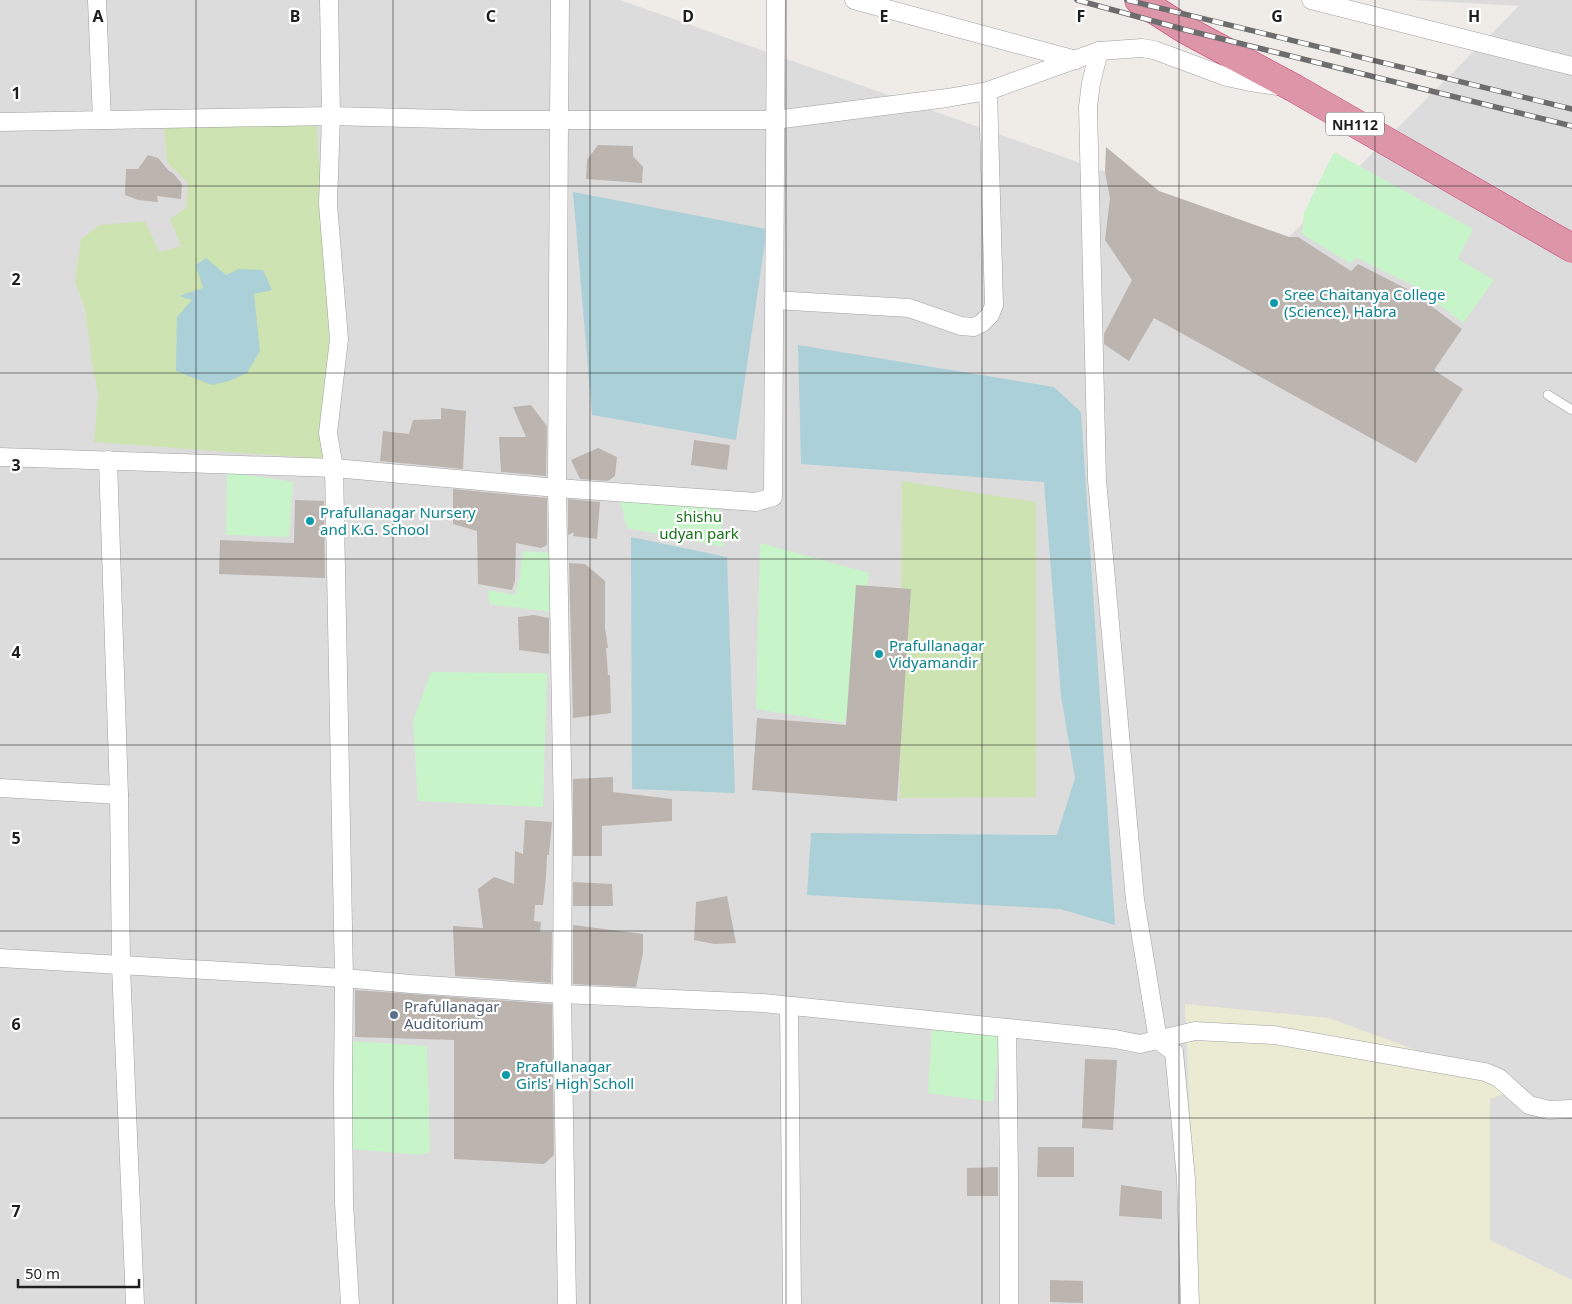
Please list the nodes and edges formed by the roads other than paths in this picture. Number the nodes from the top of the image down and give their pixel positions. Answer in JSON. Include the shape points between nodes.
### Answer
{"nodes":[{"id":1,"x":97,"y":0,"type":"edge"},
{"id":2,"x":329,"y":0,"type":"edge"},
{"id":3,"x":560,"y":0,"type":"edge"},
{"id":4,"x":776,"y":0,"type":"edge"},
{"id":5,"x":854,"y":0,"type":"edge"},
{"id":6,"x":1139,"y":0,"type":"edge"},
{"id":7,"x":1311,"y":0,"type":"edge"},
{"id":8,"x":1099,"y":51,"type":"junction"},
{"id":9,"x":1076,"y":60,"type":"junction"},
{"id":10,"x":1572,"y":66,"type":"edge"},
{"id":11,"x":1294,"y":88,"type":"junction"},
{"id":12,"x":988,"y":91,"type":"junction"},
{"id":13,"x":331,"y":116,"type":"junction"},
{"id":14,"x":102,"y":120,"type":"junction"},
{"id":15,"x":559,"y":120,"type":"junction"},
{"id":16,"x":775,"y":120,"type":"junction"},
{"id":17,"x":0,"y":122,"type":"edge"},
{"id":18,"x":1572,"y":248,"type":"edge"},
{"id":19,"x":774,"y":300,"type":"junction"},
{"id":20,"x":1548,"y":395,"type":"dead end"},
{"id":21,"x":1572,"y":410,"type":"edge"},
{"id":22,"x":0,"y":457,"type":"edge"},
{"id":23,"x":108,"y":460,"type":"junction"},
{"id":24,"x":334,"y":468,"type":"junction"},
{"id":25,"x":557,"y":488,"type":"junction"},
{"id":26,"x":0,"y":788,"type":"edge"},
{"id":27,"x":119,"y":795,"type":"junction"},
{"id":28,"x":0,"y":958,"type":"edge"},
{"id":29,"x":121,"y":966,"type":"junction"},
{"id":30,"x":344,"y":978,"type":"junction"},
{"id":31,"x":562,"y":994,"type":"junction"},
{"id":32,"x":789,"y":1006,"type":"junction"},
{"id":33,"x":1007,"y":1028,"type":"junction"},
{"id":34,"x":1158,"y":1040,"type":"junction"},
{"id":35,"x":1572,"y":1110,"type":"edge"},
{"id":36,"x":135,"y":1304,"type":"edge"},
{"id":37,"x":350,"y":1304,"type":"edge"},
{"id":38,"x":567,"y":1304,"type":"edge"},
{"id":39,"x":792,"y":1304,"type":"edge"},
{"id":40,"x":1009,"y":1304,"type":"edge"},
{"id":41,"x":1190,"y":1304,"type":"edge"}],
"edges":[{"from":1,"to":14,"type":"street"},
{"from":2,"to":13,"type":"street"},
{"from":3,"to":15,"type":"street"},
{"from":4,"to":16,"type":"street"},
{"from":5,"to":9,"type":"street"},
{"from":6,"to":11,"type":"highway","number":"NH112","via":[[1186,30]]},
{"from":7,"to":10,"type":"street"},
{"from":8,"to":9,"type":"street"},
{"from":8,"to":11,"type":"street","via":[[1154,50],[1227,77]]},
{"from":8,"to":34,"type":"street","via":[[1088,107],[1097,480],[1135,900]]},
{"from":9,"to":12,"type":"street"},
{"from":11,"to":18,"type":"highway","number":"NH112"},
{"from":12,"to":16,"type":"street"},
{"from":12,"to":19,"type":"street","via":[[994,305],[982,323],[974,327],[962,326],[909,308]]},
{"from":13,"to":14,"type":"street"},
{"from":13,"to":15,"type":"street"},
{"from":13,"to":24,"type":"street","via":[[328,204],[338,339],[328,433]]},
{"from":14,"to":17,"type":"street"},
{"from":15,"to":16,"type":"street"},
{"from":15,"to":25,"type":"street"},
{"from":16,"to":19,"type":"street"},
{"from":19,"to":25,"type":"street","via":[[774,497],[756,502]]},
{"from":20,"to":21,"type":"lane"},
{"from":22,"to":23,"type":"street"},
{"from":23,"to":24,"type":"street"},
{"from":23,"to":27,"type":"street"},
{"from":24,"to":25,"type":"street"},
{"from":24,"to":30,"type":"street"},
{"from":25,"to":31,"type":"street","via":[[563,821]]},
{"from":26,"to":27,"type":"street"},
{"from":27,"to":29,"type":"street"},
{"from":28,"to":29,"type":"street"},
{"from":29,"to":30,"type":"street"},
{"from":29,"to":36,"type":"street"},
{"from":30,"to":31,"type":"street"},
{"from":30,"to":37,"type":"street","via":[[344,1203]]},
{"from":31,"to":32,"type":"street"},
{"from":31,"to":38,"type":"street"},
{"from":32,"to":33,"type":"street"},
{"from":32,"to":39,"type":"street"},
{"from":33,"to":34,"type":"street","via":[[1140,1044]]},
{"from":33,"to":40,"type":"street"},
{"from":34,"to":35,"type":"street","via":[[1195,1031],[1283,1036],[1485,1072],[1499,1078],[1529,1104],[1549,1110]]},
{"from":34,"to":41,"type":"street","via":[[1174,1052],[1186,1179]]}]}
